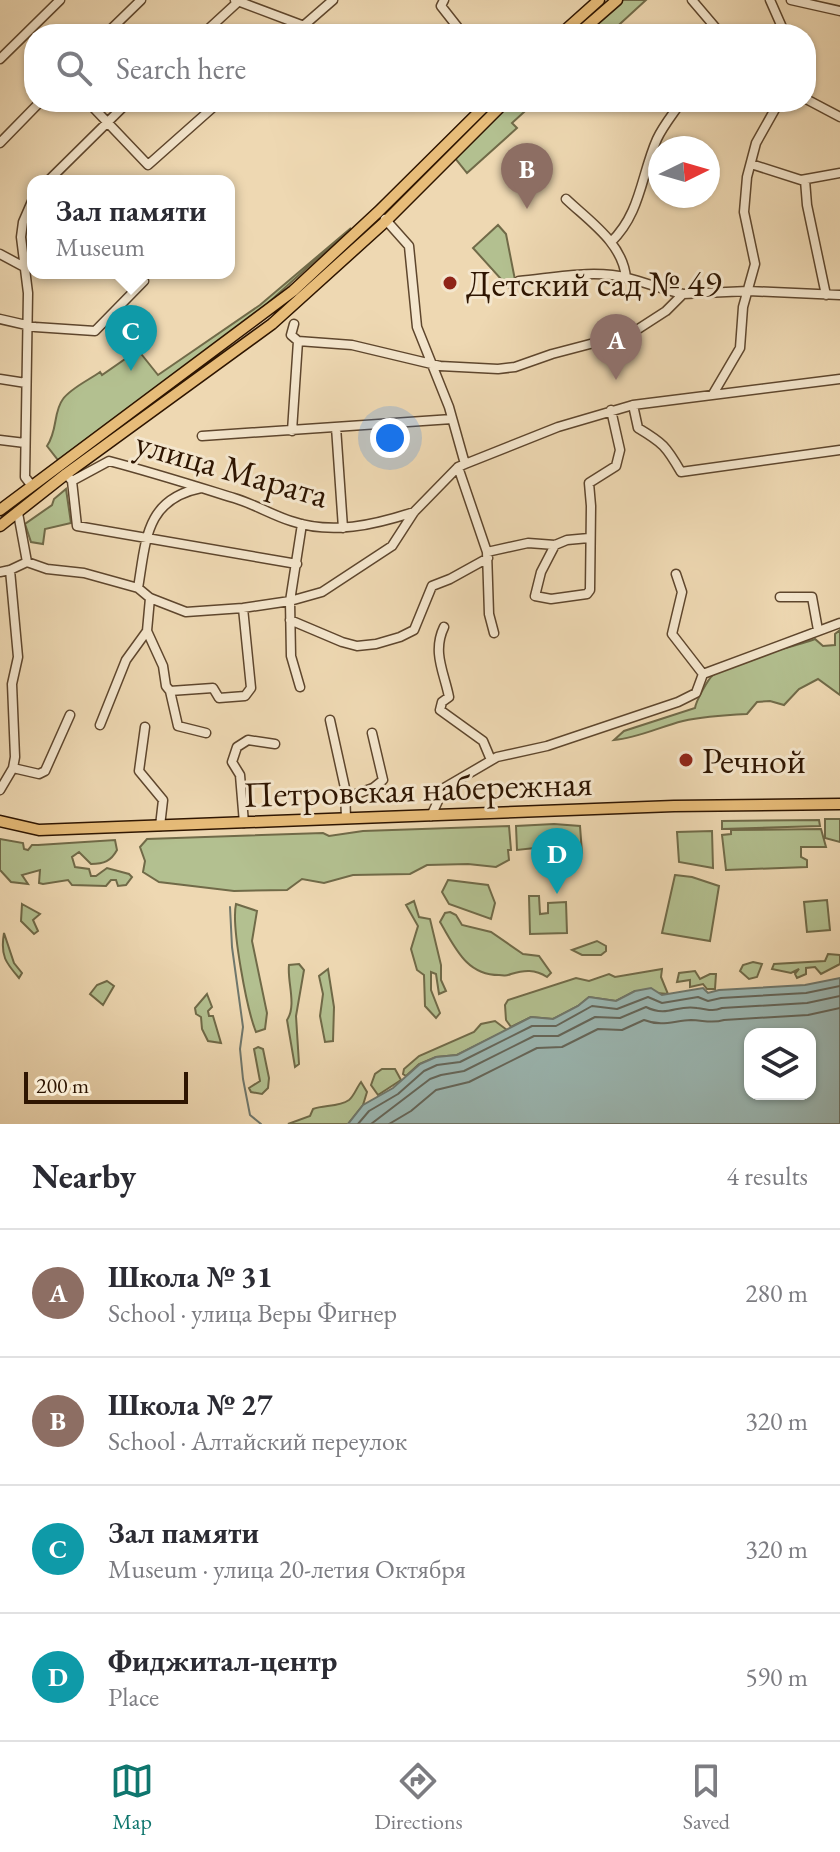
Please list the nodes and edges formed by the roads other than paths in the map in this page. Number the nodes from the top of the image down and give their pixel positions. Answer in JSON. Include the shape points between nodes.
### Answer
{"nodes":[{"id":1,"x":60,"y":0,"type":"edge"},
{"id":2,"x":141,"y":0,"type":"edge"},
{"id":3,"x":238,"y":0,"type":"edge"},
{"id":4,"x":333,"y":0,"type":"edge"},
{"id":5,"x":444,"y":0,"type":"edge"},
{"id":6,"x":599,"y":0,"type":"edge"},
{"id":7,"x":617,"y":0,"type":"edge"},
{"id":8,"x":692,"y":0,"type":"edge"},
{"id":9,"x":770,"y":0,"type":"edge"},
{"id":10,"x":791,"y":0,"type":"edge"},
{"id":11,"x":840,"y":11,"type":"edge"},
{"id":12,"x":36,"y":24,"type":"edge"},
{"id":13,"x":116,"y":24,"type":"edge"},
{"id":14,"x":213,"y":24,"type":"edge"},
{"id":15,"x":299,"y":24,"type":"edge"},
{"id":16,"x":306,"y":24,"type":"edge"},
{"id":17,"x":454,"y":24,"type":"edge"},
{"id":18,"x":572,"y":24,"type":"edge"},
{"id":19,"x":589,"y":24,"type":"edge"},
{"id":20,"x":712,"y":24,"type":"edge"},
{"id":21,"x":781,"y":24,"type":"edge"},
{"id":22,"x":24,"y":35,"type":"edge"},
{"id":23,"x":0,"y":59,"type":"edge"},
{"id":24,"x":816,"y":104,"type":"edge"},
{"id":25,"x":30,"y":112,"type":"edge"},
{"id":26,"x":98,"y":112,"type":"edge"},
{"id":27,"x":117,"y":112,"type":"edge"},
{"id":28,"x":208,"y":112,"type":"edge"},
{"id":29,"x":480,"y":112,"type":"edge"},
{"id":30,"x":494,"y":112,"type":"edge"},
{"id":31,"x":675,"y":112,"type":"edge"},
{"id":32,"x":771,"y":112,"type":"edge"},
{"id":33,"x":840,"y":117,"type":"edge"},
{"id":34,"x":107,"y":121,"type":"junction"},
{"id":35,"x":0,"y":143,"type":"edge"},
{"id":36,"x":751,"y":164,"type":"junction"},
{"id":37,"x":840,"y":173,"type":"edge"},
{"id":38,"x":54,"y":175,"type":"edge"},
{"id":39,"x":805,"y":180,"type":"junction"},
{"id":40,"x":566,"y":199,"type":"dead end"},
{"id":41,"x":27,"y":216,"type":"edge"},
{"id":42,"x":382,"y":217,"type":"junction"},
{"id":43,"x":611,"y":242,"type":"junction"},
{"id":44,"x":0,"y":254,"type":"edge"},
{"id":45,"x":27,"y":268,"type":"joint"},
{"id":46,"x":626,"y":278,"type":"junction"},
{"id":47,"x":27,"y":279,"type":"edge"},
{"id":48,"x":144,"y":281,"type":"dead end"},
{"id":49,"x":519,"y":281,"type":"dead end"},
{"id":50,"x":748,"y":291,"type":"junction"},
{"id":51,"x":683,"y":294,"type":"junction"},
{"id":52,"x":826,"y":295,"type":"junction"},
{"id":53,"x":840,"y":295,"type":"edge"},
{"id":54,"x":0,"y":319,"type":"edge"},
{"id":55,"x":28,"y":324,"type":"junction"},
{"id":56,"x":294,"y":324,"type":"dead end"},
{"id":57,"x":298,"y":341,"type":"junction"},
{"id":58,"x":433,"y":365,"type":"junction"},
{"id":59,"x":0,"y":379,"type":"edge"},
{"id":60,"x":840,"y":379,"type":"edge"},
{"id":61,"x":26,"y":383,"type":"junction"},
{"id":62,"x":713,"y":394,"type":"junction"},
{"id":63,"x":633,"y":405,"type":"junction"},
{"id":64,"x":611,"y":410,"type":"junction"},
{"id":65,"x":452,"y":419,"type":"junction"},
{"id":66,"x":336,"y":427,"type":"junction"},
{"id":67,"x":292,"y":431,"type":"junction"},
{"id":68,"x":202,"y":436,"type":"dead end"},
{"id":69,"x":0,"y":440,"type":"edge"},
{"id":70,"x":25,"y":443,"type":"junction"},
{"id":71,"x":840,"y":450,"type":"edge"},
{"id":72,"x":461,"y":466,"type":"junction"},
{"id":73,"x":69,"y":478,"type":"junction"},
{"id":74,"x":32,"y":486,"type":"junction"},
{"id":75,"x":201,"y":488,"type":"junction"},
{"id":76,"x":3,"y":504,"type":"edge"},
{"id":77,"x":414,"y":512,"type":"junction"},
{"id":78,"x":18,"y":513,"type":"junction"},
{"id":79,"x":302,"y":524,"type":"junction"},
{"id":80,"x":0,"y":526,"type":"edge"},
{"id":81,"x":343,"y":528,"type":"junction"},
{"id":82,"x":589,"y":538,"type":"junction"},
{"id":83,"x":147,"y":539,"type":"junction"},
{"id":84,"x":555,"y":545,"type":"junction"},
{"id":85,"x":488,"y":555,"type":"junction"},
{"id":86,"x":27,"y":562,"type":"junction"},
{"id":87,"x":297,"y":564,"type":"junction"},
{"id":88,"x":5,"y":571,"type":"edge"},
{"id":89,"x":676,"y":574,"type":"dead end"},
{"id":90,"x":138,"y":588,"type":"junction"},
{"id":91,"x":780,"y":597,"type":"dead end"},
{"id":92,"x":150,"y":598,"type":"junction"},
{"id":93,"x":290,"y":601,"type":"junction"},
{"id":94,"x":243,"y":608,"type":"junction"},
{"id":95,"x":290,"y":620,"type":"junction"},
{"id":96,"x":840,"y":623,"type":"edge"},
{"id":97,"x":444,"y":627,"type":"dead end"},
{"id":98,"x":818,"y":630,"type":"junction"},
{"id":99,"x":147,"y":631,"type":"junction"},
{"id":100,"x":494,"y":633,"type":"dead end"},
{"id":101,"x":703,"y":674,"type":"junction"},
{"id":102,"x":300,"y":687,"type":"dead end"},
{"id":103,"x":170,"y":691,"type":"junction"},
{"id":104,"x":70,"y":715,"type":"dead end"},
{"id":105,"x":330,"y":720,"type":"dead end"},
{"id":106,"x":100,"y":725,"type":"dead end"},
{"id":107,"x":145,"y":727,"type":"dead end"},
{"id":108,"x":206,"y":733,"type":"dead end"},
{"id":109,"x":372,"y":733,"type":"dead end"},
{"id":110,"x":275,"y":744,"type":"dead end"},
{"id":111,"x":491,"y":760,"type":"junction"},
{"id":112,"x":13,"y":768,"type":"junction"},
{"id":113,"x":0,"y":790,"type":"edge"},
{"id":114,"x":345,"y":798,"type":"junction"},
{"id":115,"x":840,"y":804,"type":"edge"},
{"id":116,"x":431,"y":816,"type":"junction"},
{"id":117,"x":346,"y":819,"type":"junction"},
{"id":118,"x":0,"y":821,"type":"edge"},
{"id":119,"x":244,"y":823,"type":"junction"},
{"id":120,"x":160,"y":826,"type":"junction"}],
"edges":[{"from":1,"to":12,"type":"street"},
{"from":2,"to":13,"type":"street"},
{"from":3,"to":14,"type":"street"},
{"from":3,"to":15,"type":"street"},
{"from":4,"to":16,"type":"street"},
{"from":5,"to":17,"type":"street","via":[[443,11]]},
{"from":6,"to":18,"type":"main road"},
{"from":7,"to":19,"type":"main road"},
{"from":8,"to":20,"type":"street"},
{"from":9,"to":21,"type":"street"},
{"from":10,"to":11,"type":"street"},
{"from":22,"to":23,"type":"street"},
{"from":24,"to":33,"type":"street"},
{"from":25,"to":35,"type":"street"},
{"from":26,"to":34,"type":"street"},
{"from":27,"to":34,"type":"street"},
{"from":28,"to":34,"type":"street","via":[[148,165]]},
{"from":29,"to":42,"type":"main road"},
{"from":30,"to":42,"type":"main road"},
{"from":31,"to":43,"type":"street","via":[[658,138],[625,229]]},
{"from":32,"to":36,"type":"street"},
{"from":34,"to":38,"type":"street"},
{"from":36,"to":39,"type":"street"},
{"from":36,"to":50,"type":"street","via":[[744,212],[755,264]]},
{"from":37,"to":39,"type":"street"},
{"from":39,"to":52,"type":"street"},
{"from":40,"to":43,"type":"street"},
{"from":41,"to":45,"type":"street","via":[[22,230]]},
{"from":42,"to":58,"type":"street","via":[[409,246],[417,327]]},
{"from":42,"to":73,"type":"main road","via":[[272,324]]},
{"from":42,"to":74,"type":"main road","via":[[274,306]]},
{"from":43,"to":46,"type":"street"},
{"from":44,"to":45,"type":"street"},
{"from":46,"to":49,"type":"street","via":[[580,275]]},
{"from":46,"to":51,"type":"street"},
{"from":47,"to":55,"type":"street"},
{"from":48,"to":55,"type":"street","via":[[95,331]]},
{"from":50,"to":51,"type":"street"},
{"from":50,"to":52,"type":"street"},
{"from":50,"to":62,"type":"street","via":[[740,348]]},
{"from":51,"to":58,"type":"street","via":[[632,333],[515,367]]},
{"from":52,"to":53,"type":"street"},
{"from":54,"to":55,"type":"street"},
{"from":55,"to":61,"type":"street"},
{"from":56,"to":57,"type":"street","via":[[291,335]]},
{"from":57,"to":58,"type":"street","via":[[352,345]]},
{"from":57,"to":67,"type":"street"},
{"from":58,"to":65,"type":"street"},
{"from":59,"to":61,"type":"street"},
{"from":60,"to":62,"type":"street"},
{"from":61,"to":70,"type":"street"},
{"from":62,"to":63,"type":"street"},
{"from":63,"to":64,"type":"street"},
{"from":63,"to":71,"type":"street","via":[[638,428],[669,451],[681,472]]},
{"from":64,"to":72,"type":"street"},
{"from":64,"to":82,"type":"street","via":[[620,450],[616,466],[589,483]]},
{"from":65,"to":66,"type":"street"},
{"from":65,"to":72,"type":"street"},
{"from":66,"to":67,"type":"street"},
{"from":66,"to":81,"type":"street","name":"улица Марата"},
{"from":67,"to":68,"type":"street"},
{"from":69,"to":70,"type":"street"},
{"from":70,"to":74,"type":"street","via":[[25,477]]},
{"from":72,"to":77,"type":"street"},
{"from":72,"to":85,"type":"street"},
{"from":73,"to":75,"type":"street","name":"улица Марата","via":[[109,461]]},
{"from":73,"to":78,"type":"main road"},
{"from":73,"to":83,"type":"street","via":[[77,526]]},
{"from":74,"to":76,"type":"main road"},
{"from":75,"to":79,"type":"street","name":"улица Марата"},
{"from":75,"to":83,"type":"street","via":[[161,507]]},
{"from":77,"to":81,"type":"street","name":"улица Марата"},
{"from":77,"to":93,"type":"street","via":[[392,546],[322,592]]},
{"from":78,"to":80,"type":"main road"},
{"from":78,"to":86,"type":"street"},
{"from":79,"to":81,"type":"street","name":"улица Марата"},
{"from":79,"to":87,"type":"street"},
{"from":82,"to":84,"type":"street"},
{"from":82,"to":84,"type":"street","via":[[587,594],[535,596]]},
{"from":83,"to":87,"type":"street"},
{"from":83,"to":90,"type":"street"},
{"from":84,"to":85,"type":"street","via":[[528,543]]},
{"from":85,"to":95,"type":"street","via":[[432,586],[414,630],[400,637],[357,646]]},
{"from":85,"to":100,"type":"street"},
{"from":86,"to":88,"type":"street"},
{"from":86,"to":90,"type":"street"},
{"from":87,"to":93,"type":"street"},
{"from":88,"to":112,"type":"street","via":[[18,657],[12,684]]},
{"from":89,"to":101,"type":"street","via":[[682,592],[672,634]]},
{"from":90,"to":92,"type":"street"},
{"from":91,"to":98,"type":"street","via":[[812,597]]},
{"from":92,"to":94,"type":"street","via":[[186,612]]},
{"from":92,"to":99,"type":"street"},
{"from":93,"to":94,"type":"street"},
{"from":93,"to":95,"type":"street"},
{"from":94,"to":103,"type":"street","via":[[251,688],[245,696],[219,698],[213,688]]},
{"from":95,"to":102,"type":"street","via":[[291,656]]},
{"from":96,"to":98,"type":"street"},
{"from":97,"to":111,"type":"street","via":[[437,656],[449,697],[440,710],[483,741]]},
{"from":98,"to":101,"type":"street"},
{"from":99,"to":103,"type":"street"},
{"from":99,"to":106,"type":"street","via":[[126,660]]},
{"from":101,"to":111,"type":"street","via":[[696,693],[678,702]]},
{"from":103,"to":108,"type":"street","via":[[178,726]]},
{"from":104,"to":112,"type":"street","via":[[45,771]]},
{"from":105,"to":114,"type":"street"},
{"from":107,"to":120,"type":"street","via":[[139,771],[163,800]]},
{"from":109,"to":114,"type":"street","via":[[383,780]]},
{"from":110,"to":119,"type":"street","via":[[248,740],[237,747],[232,762],[240,775]]},
{"from":111,"to":116,"type":"street","via":[[444,788]]},
{"from":112,"to":113,"type":"street"},
{"from":114,"to":117,"type":"street"},
{"from":115,"to":116,"type":"main road","name":"Петровская набережная"},
{"from":116,"to":117,"type":"main road","name":"Петровская набережная"},
{"from":117,"to":119,"type":"main road","name":"Петровская набережная"},
{"from":118,"to":120,"type":"main road","name":"Петровская набережная","via":[[39,830]]},
{"from":119,"to":120,"type":"main road","name":"Петровская набережная"}]}
